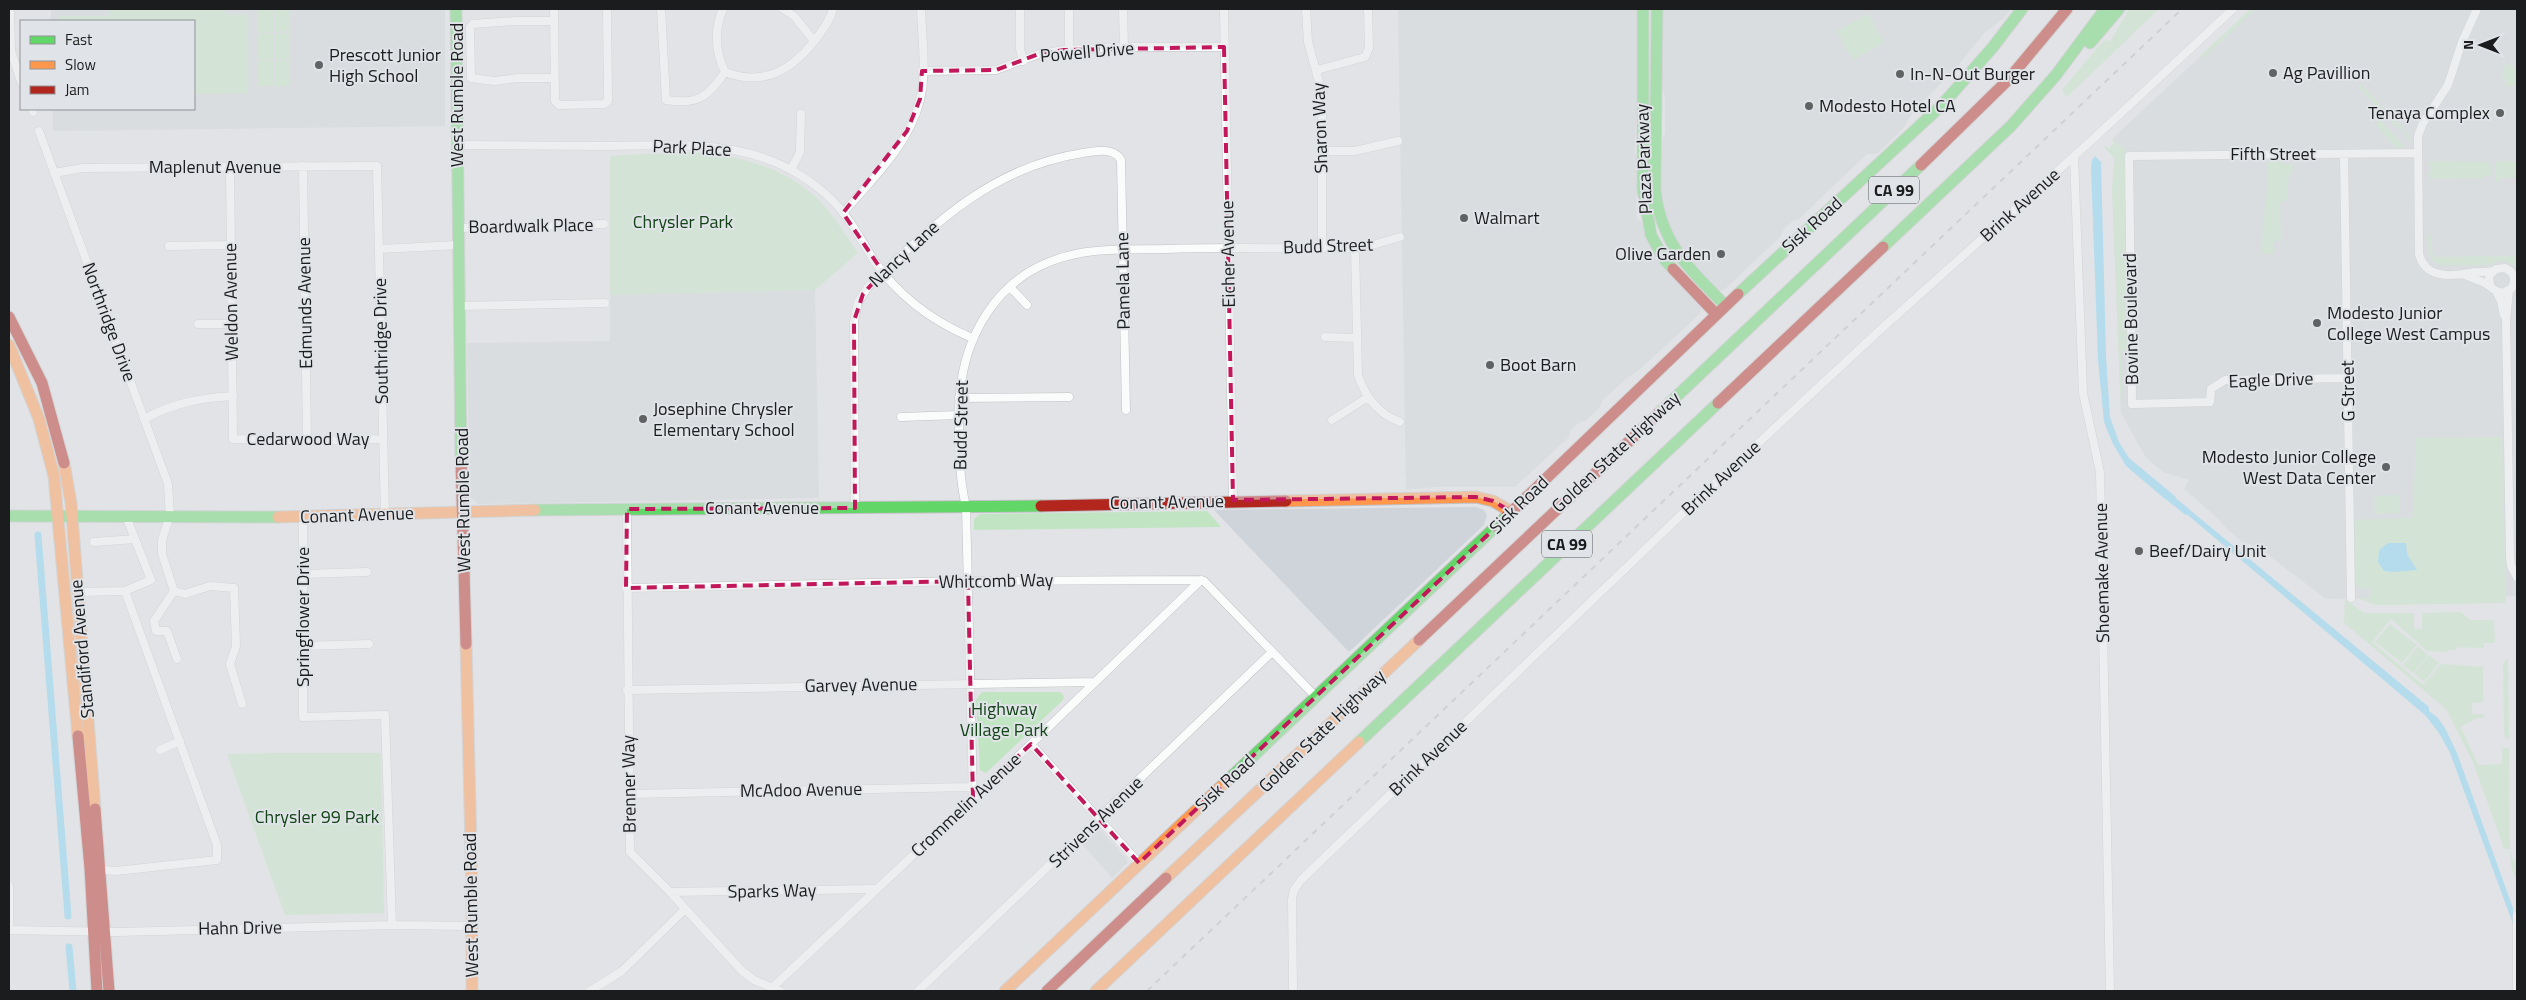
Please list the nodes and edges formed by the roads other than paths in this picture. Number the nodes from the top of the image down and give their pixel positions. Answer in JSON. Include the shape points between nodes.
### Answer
{"nodes":[{"id":1,"x":10,"y":9,"type":"edge"},
{"id":2,"x":456,"y":9,"type":"edge"},
{"id":3,"x":554,"y":9,"type":"edge"},
{"id":4,"x":607,"y":9,"type":"edge"},
{"id":5,"x":661,"y":9,"type":"edge"},
{"id":6,"x":723,"y":9,"type":"edge"},
{"id":7,"x":783,"y":9,"type":"edge"},
{"id":8,"x":833,"y":9,"type":"edge"},
{"id":9,"x":921,"y":9,"type":"edge"},
{"id":10,"x":1020,"y":9,"type":"edge"},
{"id":11,"x":1069,"y":9,"type":"edge"},
{"id":12,"x":1123,"y":9,"type":"edge"},
{"id":13,"x":1224,"y":9,"type":"edge"},
{"id":14,"x":1306,"y":9,"type":"edge"},
{"id":15,"x":1368,"y":9,"type":"edge"},
{"id":16,"x":1643,"y":9,"type":"edge"},
{"id":17,"x":1657,"y":9,"type":"edge"},
{"id":18,"x":2022,"y":9,"type":"edge"},
{"id":19,"x":2056,"y":9,"type":"edge"},
{"id":20,"x":2067,"y":9,"type":"edge"},
{"id":21,"x":2105,"y":9,"type":"edge"},
{"id":22,"x":2119,"y":9,"type":"edge"},
{"id":23,"x":2233,"y":9,"type":"edge"},
{"id":24,"x":2477,"y":9,"type":"edge"},
{"id":25,"x":553,"y":21,"type":"junction"},
{"id":26,"x":814,"y":41,"type":"junction"},
{"id":27,"x":1124,"y":47,"type":"junction"},
{"id":28,"x":1224,"y":47,"type":"junction"},
{"id":29,"x":1069,"y":50,"type":"junction"},
{"id":30,"x":1023,"y":61,"type":"junction"},
{"id":31,"x":1317,"y":70,"type":"junction"},
{"id":32,"x":922,"y":71,"type":"junction"},
{"id":33,"x":725,"y":72,"type":"junction"},
{"id":34,"x":2056,"y":75,"type":"junction"},
{"id":35,"x":554,"y":78,"type":"junction"},
{"id":36,"x":20,"y":79,"type":"edge"},
{"id":37,"x":801,"y":114,"type":"dead end"},
{"id":38,"x":1974,"y":115,"type":"junction"},
{"id":39,"x":39,"y":131,"type":"dead end"},
{"id":40,"x":1398,"y":141,"type":"dead end"},
{"id":41,"x":456,"y":145,"type":"junction"},
{"id":42,"x":1322,"y":151,"type":"junction"},
{"id":43,"x":1116,"y":153,"type":"joint"},
{"id":44,"x":2418,"y":153,"type":"junction"},
{"id":45,"x":2344,"y":154,"type":"junction"},
{"id":46,"x":2129,"y":156,"type":"joint"},
{"id":47,"x":2074,"y":157,"type":"junction"},
{"id":48,"x":230,"y":166,"type":"junction"},
{"id":49,"x":303,"y":166,"type":"junction"},
{"id":50,"x":377,"y":166,"type":"joint"},
{"id":51,"x":791,"y":170,"type":"junction"},
{"id":52,"x":54,"y":173,"type":"junction"},
{"id":53,"x":844,"y":213,"type":"junction"},
{"id":54,"x":604,"y":224,"type":"dead end"},
{"id":55,"x":458,"y":228,"type":"junction"},
{"id":56,"x":1400,"y":237,"type":"dead end"},
{"id":57,"x":231,"y":245,"type":"junction"},
{"id":58,"x":458,"y":245,"type":"junction"},
{"id":59,"x":169,"y":246,"type":"dead end"},
{"id":60,"x":1228,"y":247,"type":"junction"},
{"id":61,"x":1322,"y":248,"type":"junction"},
{"id":62,"x":1355,"y":248,"type":"junction"},
{"id":63,"x":380,"y":249,"type":"junction"},
{"id":64,"x":1122,"y":250,"type":"junction"},
{"id":65,"x":2493,"y":271,"type":"junction"},
{"id":66,"x":883,"y":272,"type":"junction"},
{"id":67,"x":2465,"y":275,"type":"junction"},
{"id":68,"x":1010,"y":287,"type":"junction"},
{"id":69,"x":2493,"y":289,"type":"junction"},
{"id":70,"x":2509,"y":290,"type":"junction"},
{"id":71,"x":605,"y":302,"type":"dead end"},
{"id":72,"x":1027,"y":305,"type":"dead end"},
{"id":73,"x":1725,"y":305,"type":"junction"},
{"id":74,"x":459,"y":306,"type":"junction"},
{"id":75,"x":1716,"y":314,"type":"junction"},
{"id":76,"x":9,"y":317,"type":"edge"},
{"id":77,"x":2506,"y":320,"type":"junction"},
{"id":78,"x":198,"y":324,"type":"dead end"},
{"id":79,"x":232,"y":324,"type":"junction"},
{"id":80,"x":1325,"y":337,"type":"dead end"},
{"id":81,"x":972,"y":338,"type":"junction"},
{"id":82,"x":1356,"y":338,"type":"junction"},
{"id":83,"x":9,"y":345,"type":"edge"},
{"id":84,"x":2348,"y":378,"type":"junction"},
{"id":85,"x":233,"y":396,"type":"junction"},
{"id":86,"x":959,"y":398,"type":"junction"},
{"id":87,"x":1069,"y":398,"type":"dead end"},
{"id":88,"x":1368,"y":398,"type":"junction"},
{"id":89,"x":2210,"y":402,"type":"joint"},
{"id":90,"x":1126,"y":410,"type":"dead end"},
{"id":91,"x":959,"y":416,"type":"junction"},
{"id":92,"x":901,"y":417,"type":"dead end"},
{"id":93,"x":144,"y":419,"type":"junction"},
{"id":94,"x":1332,"y":420,"type":"dead end"},
{"id":95,"x":1400,"y":422,"type":"dead end"},
{"id":96,"x":383,"y":438,"type":"junction"},
{"id":97,"x":233,"y":439,"type":"joint"},
{"id":98,"x":307,"y":441,"type":"junction"},
{"id":99,"x":1233,"y":500,"type":"junction"},
{"id":100,"x":966,"y":507,"type":"junction"},
{"id":101,"x":855,"y":508,"type":"junction"},
{"id":102,"x":627,"y":509,"type":"junction"},
{"id":103,"x":462,"y":511,"type":"junction"},
{"id":104,"x":1512,"y":512,"type":"junction"},
{"id":105,"x":170,"y":515,"type":"junction"},
{"id":106,"x":9,"y":516,"type":"edge"},
{"id":107,"x":126,"y":516,"type":"junction"},
{"id":108,"x":384,"y":516,"type":"junction"},
{"id":109,"x":66,"y":517,"type":"junction"},
{"id":110,"x":303,"y":518,"type":"junction"},
{"id":111,"x":135,"y":539,"type":"junction"},
{"id":112,"x":94,"y":542,"type":"dead end"},
{"id":113,"x":367,"y":572,"type":"dead end"},
{"id":114,"x":303,"y":574,"type":"junction"},
{"id":115,"x":2516,"y":576,"type":"edge"},
{"id":116,"x":1201,"y":580,"type":"junction"},
{"id":117,"x":968,"y":581,"type":"junction"},
{"id":118,"x":626,"y":588,"type":"junction"},
{"id":119,"x":125,"y":591,"type":"junction"},
{"id":120,"x":174,"y":591,"type":"junction"},
{"id":121,"x":77,"y":592,"type":"junction"},
{"id":122,"x":2351,"y":598,"type":"dead end"},
{"id":123,"x":369,"y":644,"type":"dead end"},
{"id":124,"x":303,"y":646,"type":"junction"},
{"id":125,"x":1272,"y":652,"type":"junction"},
{"id":126,"x":177,"y":659,"type":"dead end"},
{"id":127,"x":1094,"y":682,"type":"junction"},
{"id":128,"x":970,"y":683,"type":"junction"},
{"id":129,"x":628,"y":690,"type":"junction"},
{"id":130,"x":1316,"y":698,"type":"junction"},
{"id":131,"x":242,"y":704,"type":"dead end"},
{"id":132,"x":180,"y":741,"type":"junction"},
{"id":133,"x":1031,"y":744,"type":"junction"},
{"id":134,"x":160,"y":750,"type":"dead end"},
{"id":135,"x":972,"y":787,"type":"junction"},
{"id":136,"x":629,"y":794,"type":"junction"},
{"id":137,"x":973,"y":798,"type":"junction"},
{"id":138,"x":1100,"y":818,"type":"junction"},
{"id":139,"x":1139,"y":863,"type":"junction"},
{"id":140,"x":101,"y":870,"type":"junction"},
{"id":141,"x":9,"y":886,"type":"edge"},
{"id":142,"x":875,"y":890,"type":"junction"},
{"id":143,"x":670,"y":892,"type":"junction"},
{"id":144,"x":685,"y":909,"type":"junction"},
{"id":145,"x":2517,"y":916,"type":"edge"},
{"id":146,"x":392,"y":924,"type":"junction"},
{"id":147,"x":472,"y":926,"type":"junction"},
{"id":148,"x":9,"y":930,"type":"edge"},
{"id":149,"x":99,"y":932,"type":"junction"},
{"id":150,"x":777,"y":989,"type":"edge"},
{"id":151,"x":97,"y":991,"type":"edge"},
{"id":152,"x":109,"y":991,"type":"edge"},
{"id":153,"x":472,"y":991,"type":"edge"},
{"id":154,"x":590,"y":991,"type":"edge"},
{"id":155,"x":918,"y":991,"type":"edge"},
{"id":156,"x":1005,"y":991,"type":"edge"},
{"id":157,"x":1047,"y":991,"type":"edge"},
{"id":158,"x":1096,"y":991,"type":"edge"},
{"id":159,"x":1293,"y":991,"type":"edge"},
{"id":160,"x":2110,"y":991,"type":"edge"},
{"id":161,"x":2517,"y":991,"type":"edge"}],
"edges":[{"from":1,"to":36,"type":"street","via":[[12,51]]},
{"from":2,"to":41,"type":"main road","name":"West Rumble Road"},
{"from":3,"to":25,"type":"street"},
{"from":4,"to":35,"type":"street","via":[[608,101],[604,104],[556,103]]},
{"from":5,"to":33,"type":"street","via":[[666,100],[687,102],[702,98]]},
{"from":6,"to":33,"type":"street","via":[[717,26],[717,47]]},
{"from":7,"to":26,"type":"street","via":[[794,16]]},
{"from":8,"to":26,"type":"street"},
{"from":9,"to":32,"type":"street"},
{"from":10,"to":30,"type":"street"},
{"from":11,"to":29,"type":"street"},
{"from":12,"to":27,"type":"street"},
{"from":13,"to":28,"type":"street","name":"Eicher Avenue"},
{"from":14,"to":31,"type":"street","name":"Sharon Way","via":[[1308,42]]},
{"from":15,"to":31,"type":"street","via":[[1369,48],[1365,56],[1361,60]]},
{"from":16,"to":75,"type":"main road","name":"Plaza Parkway","via":[[1643,189],[1647,222],[1664,259]]},
{"from":17,"to":73,"type":"main road","name":"Plaza Parkway","via":[[1655,190],[1658,215],[1675,251]]},
{"from":18,"to":73,"type":"main road","name":"Sisk Road","via":[[1942,105]]},
{"from":19,"to":38,"type":"main road"},
{"from":20,"to":38,"type":"main road","name":"Golden State Highway","number":"CA 99","via":[[2013,75]]},
{"from":21,"to":34,"type":"main road","name":"Golden State Highway","number":"CA 99"},
{"from":22,"to":34,"type":"main road","via":[[2100,33]]},
{"from":23,"to":47,"type":"street","name":"Brink Avenue"},
{"from":24,"to":44,"type":"street","via":[[2448,85],[2420,130]]},
{"from":25,"to":35,"type":"street"},
{"from":25,"to":35,"type":"street","via":[[520,20],[471,25],[471,78],[494,81]]},
{"from":26,"to":33,"type":"street","via":[[800,59],[779,72],[758,77]]},
{"from":27,"to":28,"type":"street","name":"Powell Drive"},
{"from":27,"to":29,"type":"street","name":"Powell Drive"},
{"from":28,"to":60,"type":"street","name":"Eicher Avenue"},
{"from":29,"to":30,"type":"street","name":"Powell Drive","via":[[1039,54]]},
{"from":30,"to":32,"type":"street","name":"Powell Drive","via":[[996,70]]},
{"from":31,"to":42,"type":"street","name":"Sharon Way","via":[[1322,93]]},
{"from":32,"to":53,"type":"street","via":[[920,99],[907,132]]},
{"from":34,"to":158,"type":"main road","name":"Golden State Highway","number":"CA 99","via":[[2011,126]]},
{"from":37,"to":51,"type":"street","via":[[800,152]]},
{"from":38,"to":157,"type":"main road","name":"Golden State Highway","number":"CA 99"},
{"from":39,"to":52,"type":"street","name":"Northridge Drive"},
{"from":40,"to":42,"type":"street","via":[[1364,150]]},
{"from":41,"to":51,"type":"street","name":"Park Place","via":[[714,146],[747,152]]},
{"from":41,"to":55,"type":"main road","name":"West Rumble Road"},
{"from":42,"to":61,"type":"street","name":"Sharon Way"},
{"from":43,"to":64,"type":"street","name":"Pamela Lane","via":[[1121,167]]},
{"from":43,"to":66,"type":"street","name":"Nancy Lane","via":[[1087,153],[1051,159],[995,181],[957,207]]},
{"from":44,"to":45,"type":"street","name":"Fifth Street"},
{"from":44,"to":67,"type":"street","via":[[2420,258],[2437,274]]},
{"from":45,"to":46,"type":"street","name":"Fifth Street"},
{"from":45,"to":84,"type":"street","name":"G Street"},
{"from":46,"to":89,"type":"street","name":"Bovine Boulevard","via":[[2132,404]]},
{"from":47,"to":159,"type":"street","name":"Brink Avenue","via":[[1886,324],[1682,514],[1301,880],[1292,899]]},
{"from":47,"to":160,"type":"street","name":"Shoemake Avenue","via":[[2083,393],[2100,472]]},
{"from":48,"to":49,"type":"street","name":"Maplenut Avenue"},
{"from":48,"to":52,"type":"street","name":"Maplenut Avenue","via":[[83,168]]},
{"from":48,"to":57,"type":"street","name":"Weldon Avenue"},
{"from":49,"to":50,"type":"street","name":"Maplenut Avenue"},
{"from":49,"to":98,"type":"street","name":"Edmunds Avenue"},
{"from":50,"to":63,"type":"street","name":"Southridge Drive"},
{"from":51,"to":53,"type":"street","name":"Park Place","via":[[818,188]]},
{"from":52,"to":93,"type":"street","name":"Northridge Drive"},
{"from":53,"to":66,"type":"street","name":"Park Place"},
{"from":54,"to":55,"type":"street","name":"Boardwalk Place"},
{"from":55,"to":58,"type":"main road","name":"West Rumble Road"},
{"from":56,"to":62,"type":"street","name":"Budd Street"},
{"from":57,"to":59,"type":"street"},
{"from":57,"to":79,"type":"street","name":"Weldon Avenue"},
{"from":58,"to":63,"type":"street"},
{"from":58,"to":74,"type":"main road","name":"West Rumble Road"},
{"from":60,"to":61,"type":"street","name":"Budd Street"},
{"from":60,"to":64,"type":"street","name":"Budd Street"},
{"from":60,"to":99,"type":"street","name":"Eicher Avenue"},
{"from":61,"to":62,"type":"street","name":"Budd Street"},
{"from":62,"to":82,"type":"street"},
{"from":63,"to":96,"type":"street","name":"Southridge Drive"},
{"from":64,"to":68,"type":"street","name":"Budd Street","via":[[1092,251],[1064,257],[1037,268]]},
{"from":64,"to":90,"type":"street","name":"Pamela Lane"},
{"from":65,"to":67,"type":"street"},
{"from":65,"to":69,"type":"street","via":[[2489,276]]},
{"from":65,"to":70,"type":"street","via":[[2502,267],[2511,272],[2514,281]]},
{"from":66,"to":81,"type":"street","name":"Park Place","via":[[929,316]]},
{"from":66,"to":101,"type":"street","name":"Nancy Lane","via":[[863,294],[854,321]]},
{"from":67,"to":69,"type":"street"},
{"from":68,"to":72,"type":"street"},
{"from":68,"to":81,"type":"street","name":"Budd Street","via":[[988,311]]},
{"from":69,"to":70,"type":"street","via":[[2503,293]]},
{"from":69,"to":77,"type":"street"},
{"from":70,"to":77,"type":"street"},
{"from":71,"to":74,"type":"street"},
{"from":73,"to":75,"type":"main road","name":"Sisk Road"},
{"from":74,"to":103,"type":"main road","name":"West Rumble Road"},
{"from":75,"to":104,"type":"main road","name":"Sisk Road"},
{"from":76,"to":109,"type":"main road","name":"Standiford Avenue","via":[[39,375],[58,432],[66,461]]},
{"from":77,"to":115,"type":"street","via":[[2510,556]]},
{"from":78,"to":79,"type":"street"},
{"from":79,"to":85,"type":"street","name":"Weldon Avenue"},
{"from":80,"to":82,"type":"street"},
{"from":81,"to":86,"type":"street","name":"Budd Street","via":[[963,367]]},
{"from":82,"to":88,"type":"street","via":[[1358,374]]},
{"from":83,"to":109,"type":"main road","name":"Standiford Avenue","via":[[41,421]]},
{"from":84,"to":89,"type":"street","name":"Eagle Drive","via":[[2225,380],[2211,389]]},
{"from":84,"to":122,"type":"street","name":"G Street"},
{"from":85,"to":93,"type":"street","via":[[183,402]]},
{"from":85,"to":97,"type":"street","name":"Weldon Avenue"},
{"from":86,"to":87,"type":"street"},
{"from":86,"to":91,"type":"street","name":"Budd Street"},
{"from":88,"to":94,"type":"street"},
{"from":88,"to":95,"type":"street","via":[[1382,412]]},
{"from":91,"to":92,"type":"street"},
{"from":91,"to":100,"type":"street","name":"Budd Street","via":[[960,475]]},
{"from":93,"to":105,"type":"street","name":"Northridge Drive","via":[[168,484]]},
{"from":96,"to":98,"type":"street","name":"Cedarwood Way"},
{"from":96,"to":108,"type":"street","name":"Southridge Drive"},
{"from":97,"to":98,"type":"street","name":"Cedarwood Way"},
{"from":99,"to":100,"type":"main road","name":"Conant Avenue"},
{"from":99,"to":104,"type":"main road","name":"Conant Avenue","via":[[1476,497],[1494,501]]},
{"from":100,"to":101,"type":"main road","name":"Conant Avenue"},
{"from":100,"to":117,"type":"street","name":"Budd Street"},
{"from":101,"to":102,"type":"main road","name":"Conant Avenue"},
{"from":102,"to":103,"type":"main road","name":"Conant Avenue"},
{"from":102,"to":118,"type":"street","name":"Brenner Way"},
{"from":103,"to":108,"type":"main road","name":"Conant Avenue"},
{"from":103,"to":147,"type":"main road","name":"West Rumble Road"},
{"from":104,"to":130,"type":"main road","name":"Sisk Road"},
{"from":105,"to":107,"type":"main road","name":"Conant Avenue"},
{"from":105,"to":110,"type":"main road","name":"Conant Avenue"},
{"from":105,"to":120,"type":"street","via":[[162,540],[162,554]]},
{"from":106,"to":109,"type":"main road","name":"Conant Avenue"},
{"from":107,"to":109,"type":"main road","name":"Conant Avenue"},
{"from":107,"to":111,"type":"street"},
{"from":108,"to":110,"type":"main road","name":"Conant Avenue"},
{"from":109,"to":121,"type":"main road","name":"Standiford Avenue"},
{"from":109,"to":149,"type":"main road","name":"Standiford Avenue","via":[[90,868]]},
{"from":110,"to":114,"type":"street","name":"Springflower Drive"},
{"from":111,"to":112,"type":"street"},
{"from":111,"to":119,"type":"street","via":[[151,580]]},
{"from":113,"to":114,"type":"street"},
{"from":114,"to":124,"type":"street","name":"Springflower Drive"},
{"from":116,"to":117,"type":"street","name":"Whitcomb Way"},
{"from":116,"to":125,"type":"street"},
{"from":116,"to":127,"type":"street","name":"Crommelin Avenue"},
{"from":117,"to":118,"type":"street","name":"Whitcomb Way"},
{"from":117,"to":128,"type":"street","name":"Budd Street"},
{"from":118,"to":129,"type":"street","name":"Brenner Way"},
{"from":119,"to":121,"type":"street"},
{"from":119,"to":132,"type":"street"},
{"from":120,"to":126,"type":"street","via":[[154,621],[156,631],[167,631]]},
{"from":120,"to":131,"type":"street","via":[[185,594],[210,586],[234,588],[236,646],[230,664]]},
{"from":121,"to":140,"type":"main road","name":"Standiford Avenue"},
{"from":123,"to":124,"type":"street"},
{"from":124,"to":146,"type":"street","name":"Springflower Drive","via":[[303,717],[386,715]]},
{"from":125,"to":130,"type":"street"},
{"from":125,"to":138,"type":"street","name":"Strivens Avenue"},
{"from":127,"to":128,"type":"street","name":"Garvey Avenue"},
{"from":127,"to":133,"type":"street","name":"Crommelin Avenue"},
{"from":128,"to":129,"type":"street","name":"Garvey Avenue"},
{"from":128,"to":135,"type":"street","name":"Budd Street"},
{"from":129,"to":136,"type":"street","name":"Brenner Way"},
{"from":130,"to":139,"type":"main road","name":"Sisk Road"},
{"from":132,"to":134,"type":"street"},
{"from":132,"to":140,"type":"street","via":[[217,845],[217,860]]},
{"from":133,"to":137,"type":"street","name":"Crommelin Avenue"},
{"from":133,"to":138,"type":"street"},
{"from":135,"to":136,"type":"street","name":"McAdoo Avenue"},
{"from":135,"to":137,"type":"street","name":"Budd Street"},
{"from":136,"to":143,"type":"street","name":"Brenner Way","via":[[630,852]]},
{"from":137,"to":142,"type":"street","name":"Crommelin Avenue"},
{"from":138,"to":139,"type":"street"},
{"from":138,"to":155,"type":"street","name":"Strivens Avenue"},
{"from":139,"to":156,"type":"main road","name":"Sisk Road"},
{"from":140,"to":149,"type":"main road","name":"Standiford Avenue"},
{"from":141,"to":148,"type":"street"},
{"from":142,"to":143,"type":"street","name":"Sparks Way"},
{"from":142,"to":150,"type":"street","name":"Crommelin Avenue"},
{"from":143,"to":144,"type":"street","name":"Brenner Way"},
{"from":144,"to":150,"type":"street","name":"Brenner Way","via":[[747,976]]},
{"from":144,"to":154,"type":"street","via":[[622,972]]},
{"from":145,"to":161,"type":"street"},
{"from":146,"to":147,"type":"street","name":"Hahn Drive"},
{"from":146,"to":149,"type":"street","name":"Hahn Drive"},
{"from":147,"to":153,"type":"main road","name":"West Rumble Road"},
{"from":148,"to":149,"type":"street","name":"Hahn Drive"},
{"from":149,"to":151,"type":"main road","name":"Standiford Avenue"},
{"from":149,"to":152,"type":"main road","name":"Standiford Avenue"}]}
